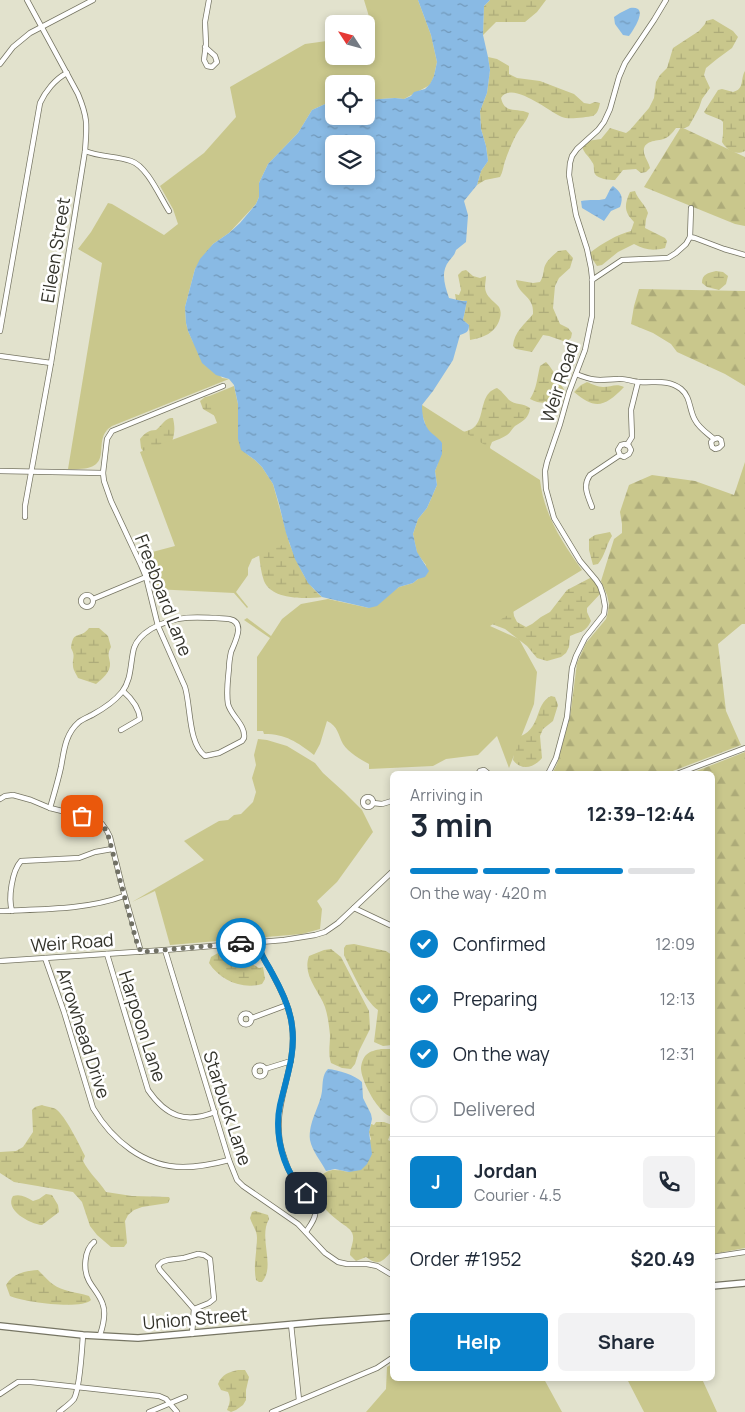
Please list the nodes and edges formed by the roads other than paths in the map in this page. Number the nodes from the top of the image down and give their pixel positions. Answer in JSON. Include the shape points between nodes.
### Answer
{"nodes":[{"id":1,"x":27,"y":0,"type":"edge"},
{"id":2,"x":93,"y":0,"type":"edge"},
{"id":3,"x":209,"y":0,"type":"edge"},
{"id":4,"x":666,"y":0,"type":"edge"},
{"id":5,"x":42,"y":27,"type":"junction"},
{"id":6,"x":206,"y":47,"type":"dead end"},
{"id":7,"x":0,"y":64,"type":"edge"},
{"id":8,"x":67,"y":73,"type":"junction"},
{"id":9,"x":85,"y":151,"type":"junction"},
{"id":10,"x":692,"y":208,"type":"dead end"},
{"id":11,"x":169,"y":210,"type":"dead end"},
{"id":12,"x":690,"y":237,"type":"junction"},
{"id":13,"x":745,"y":255,"type":"edge"},
{"id":14,"x":592,"y":280,"type":"junction"},
{"id":15,"x":0,"y":330,"type":"edge"},
{"id":16,"x":0,"y":356,"type":"edge"},
{"id":17,"x":51,"y":363,"type":"junction"},
{"id":18,"x":576,"y":374,"type":"junction"},
{"id":19,"x":638,"y":382,"type":"junction"},
{"id":20,"x":223,"y":386,"type":"dead end"},
{"id":21,"x":714,"y":439,"type":"dead end"},
{"id":22,"x":627,"y":445,"type":"junction"},
{"id":23,"x":620,"y":455,"type":"junction"},
{"id":24,"x":0,"y":471,"type":"edge"},
{"id":25,"x":31,"y":473,"type":"junction"},
{"id":26,"x":103,"y":473,"type":"junction"},
{"id":27,"x":592,"y":507,"type":"dead end"},
{"id":28,"x":25,"y":517,"type":"dead end"},
{"id":29,"x":146,"y":577,"type":"junction"},
{"id":30,"x":93,"y":599,"type":"dead end"},
{"id":31,"x":158,"y":626,"type":"junction"},
{"id":32,"x":123,"y":691,"type":"junction"},
{"id":33,"x":121,"y":730,"type":"dead end"},
{"id":34,"x":745,"y":748,"type":"edge"},
{"id":35,"x":550,"y":771,"type":"edge"},
{"id":36,"x":685,"y":771,"type":"edge"},
{"id":37,"x":0,"y":799,"type":"edge"},
{"id":38,"x":390,"y":802,"type":"edge"},
{"id":39,"x":373,"y":803,"type":"dead end"},
{"id":40,"x":50,"y":808,"type":"junction"},
{"id":41,"x":112,"y":849,"type":"junction"},
{"id":42,"x":390,"y":874,"type":"edge"},
{"id":43,"x":124,"y":896,"type":"junction"},
{"id":44,"x":354,"y":908,"type":"junction"},
{"id":45,"x":0,"y":911,"type":"edge"},
{"id":46,"x":12,"y":911,"type":"junction"},
{"id":47,"x":390,"y":925,"type":"edge"},
{"id":48,"x":258,"y":942,"type":"junction"},
{"id":49,"x":165,"y":950,"type":"junction"},
{"id":50,"x":141,"y":952,"type":"junction"},
{"id":51,"x":106,"y":954,"type":"junction"},
{"id":52,"x":45,"y":958,"type":"junction"},
{"id":53,"x":0,"y":961,"type":"edge"},
{"id":54,"x":287,"y":1005,"type":"junction"},
{"id":55,"x":252,"y":1018,"type":"dead end"},
{"id":56,"x":291,"y":1060,"type":"junction"},
{"id":57,"x":265,"y":1069,"type":"dead end"},
{"id":58,"x":215,"y":1112,"type":"junction"},
{"id":59,"x":229,"y":1160,"type":"junction"},
{"id":60,"x":306,"y":1232,"type":"junction"},
{"id":61,"x":94,"y":1242,"type":"dead end"},
{"id":62,"x":745,"y":1252,"type":"edge"},
{"id":63,"x":715,"y":1257,"type":"edge"},
{"id":64,"x":390,"y":1274,"type":"edge"},
{"id":65,"x":745,"y":1283,"type":"edge"},
{"id":66,"x":715,"y":1286,"type":"edge"},
{"id":67,"x":194,"y":1309,"type":"junction"},
{"id":68,"x":390,"y":1317,"type":"edge"},
{"id":69,"x":291,"y":1324,"type":"junction"},
{"id":70,"x":0,"y":1326,"type":"edge"},
{"id":71,"x":192,"y":1334,"type":"junction"},
{"id":72,"x":83,"y":1335,"type":"junction"},
{"id":73,"x":100,"y":1335,"type":"junction"},
{"id":74,"x":390,"y":1359,"type":"edge"},
{"id":75,"x":77,"y":1387,"type":"junction"},
{"id":76,"x":0,"y":1394,"type":"edge"},
{"id":77,"x":185,"y":1397,"type":"dead end"},
{"id":78,"x":299,"y":1400,"type":"junction"},
{"id":79,"x":170,"y":1402,"type":"junction"},
{"id":80,"x":275,"y":1411,"type":"edge"},
{"id":81,"x":59,"y":1412,"type":"edge"},
{"id":82,"x":149,"y":1412,"type":"edge"},
{"id":83,"x":177,"y":1412,"type":"edge"}],
"edges":[{"from":1,"to":5,"type":"street","name":"Eileen Street"},
{"from":2,"to":5,"type":"street"},
{"from":3,"to":6,"type":"street","via":[[205,22]]},
{"from":4,"to":14,"type":"street","name":"Weir Road","via":[[625,63],[604,122],[577,149],[570,163],[572,193]]},
{"from":5,"to":7,"type":"street","via":[[23,38]]},
{"from":5,"to":8,"type":"street","name":"Eileen Street"},
{"from":8,"to":9,"type":"street","name":"Eileen Street","via":[[86,118]]},
{"from":8,"to":15,"type":"street","via":[[53,85],[40,104]]},
{"from":9,"to":11,"type":"street","via":[[137,164]]},
{"from":9,"to":17,"type":"street","name":"Eileen Street"},
{"from":10,"to":12,"type":"street"},
{"from":12,"to":13,"type":"street"},
{"from":12,"to":14,"type":"street","via":[[668,258],[625,259]]},
{"from":14,"to":18,"type":"street","name":"Weir Road","via":[[590,328]]},
{"from":16,"to":17,"type":"street"},
{"from":17,"to":25,"type":"street","name":"Eileen Street"},
{"from":18,"to":19,"type":"street","via":[[593,380],[617,378]]},
{"from":18,"to":35,"type":"street","name":"Weir Road","via":[[547,462],[546,490],[554,518],[580,561],[600,586],[605,610],[576,656],[565,724]]},
{"from":19,"to":21,"type":"street","via":[[662,381],[682,389],[695,421]]},
{"from":19,"to":22,"type":"street","via":[[631,410],[632,437]]},
{"from":20,"to":26,"type":"street","name":"Freeboard Lane","via":[[113,430],[107,439]]},
{"from":22,"to":23,"type":"street","via":[[620,447]]},
{"from":22,"to":23,"type":"street","via":[[629,454]]},
{"from":23,"to":27,"type":"street","via":[[587,479],[586,489]]},
{"from":24,"to":25,"type":"street"},
{"from":25,"to":26,"type":"street"},
{"from":25,"to":28,"type":"street","name":"Eileen Street"},
{"from":26,"to":29,"type":"street","name":"Freeboard Lane","via":[[111,501]]},
{"from":29,"to":30,"type":"street"},
{"from":29,"to":31,"type":"street","name":"Freeboard Lane"},
{"from":31,"to":31,"type":"street","name":"Freeboard Lane","via":[[191,617],[229,618],[238,625],[229,667],[228,700],[242,727],[245,736],[242,741],[205,756],[198,748],[185,687]]},
{"from":31,"to":32,"type":"street","via":[[143,634],[136,643]]},
{"from":32,"to":33,"type":"street","via":[[132,699],[140,719]]},
{"from":32,"to":40,"type":"street","via":[[107,706],[79,722],[67,737]]},
{"from":34,"to":36,"type":"street"},
{"from":37,"to":40,"type":"street","via":[[13,795]]},
{"from":38,"to":39,"type":"street"},
{"from":40,"to":41,"type":"street","via":[[96,820],[108,832]]},
{"from":41,"to":43,"type":"street"},
{"from":41,"to":46,"type":"street","via":[[80,858],[24,860],[15,872],[10,903]]},
{"from":42,"to":44,"type":"street","name":"Weir Road"},
{"from":43,"to":46,"type":"street","via":[[92,905]]},
{"from":43,"to":50,"type":"street"},
{"from":44,"to":47,"type":"street"},
{"from":44,"to":48,"type":"street","name":"Weir Road","via":[[324,932]]},
{"from":45,"to":46,"type":"street"},
{"from":48,"to":49,"type":"street","name":"Weir Road"},
{"from":48,"to":54,"type":"street","via":[[259,951]]},
{"from":49,"to":50,"type":"street","name":"Weir Road"},
{"from":49,"to":58,"type":"street","name":"Starbuck Lane"},
{"from":50,"to":51,"type":"street","name":"Weir Road"},
{"from":51,"to":52,"type":"street","name":"Weir Road"},
{"from":51,"to":58,"type":"street","name":"Harpoon Lane","via":[[148,1090],[162,1108],[179,1116],[200,1118]]},
{"from":52,"to":53,"type":"street","name":"Weir Road"},
{"from":52,"to":59,"type":"street","name":"Arrowhead Drive","via":[[93,1108],[114,1135],[135,1153],[174,1167],[198,1167]]},
{"from":54,"to":55,"type":"street"},
{"from":54,"to":56,"type":"street","via":[[292,1028]]},
{"from":56,"to":57,"type":"street"},
{"from":56,"to":60,"type":"street","via":[[279,1112],[278,1134],[291,1174],[314,1208],[314,1218]]},
{"from":58,"to":59,"type":"street","name":"Starbuck Lane"},
{"from":59,"to":60,"type":"street","name":"Starbuck Lane","via":[[243,1186]]},
{"from":60,"to":64,"type":"street","name":"Starbuck Lane","via":[[338,1262],[377,1266]]},
{"from":61,"to":73,"type":"street","via":[[87,1253],[86,1273],[100,1296],[104,1310]]},
{"from":62,"to":63,"type":"street"},
{"from":65,"to":66,"type":"main road"},
{"from":67,"to":67,"type":"street","via":[[160,1270],[158,1266],[162,1262],[198,1254],[210,1259],[214,1299]]},
{"from":67,"to":71,"type":"street"},
{"from":68,"to":69,"type":"main road","name":"Union Street"},
{"from":69,"to":71,"type":"main road","name":"Union Street"},
{"from":69,"to":78,"type":"street"},
{"from":70,"to":72,"type":"main road","name":"Union Street"},
{"from":71,"to":73,"type":"main road","name":"Union Street","via":[[138,1338]]},
{"from":72,"to":73,"type":"main road","name":"Union Street"},
{"from":72,"to":75,"type":"street"},
{"from":74,"to":78,"type":"street","via":[[377,1368]]},
{"from":75,"to":76,"type":"street","via":[[21,1382]]},
{"from":75,"to":79,"type":"street","via":[[158,1396]]},
{"from":75,"to":81,"type":"street","via":[[73,1400]]},
{"from":77,"to":79,"type":"street"},
{"from":78,"to":80,"type":"street"},
{"from":79,"to":82,"type":"street"},
{"from":79,"to":83,"type":"street"}]}
